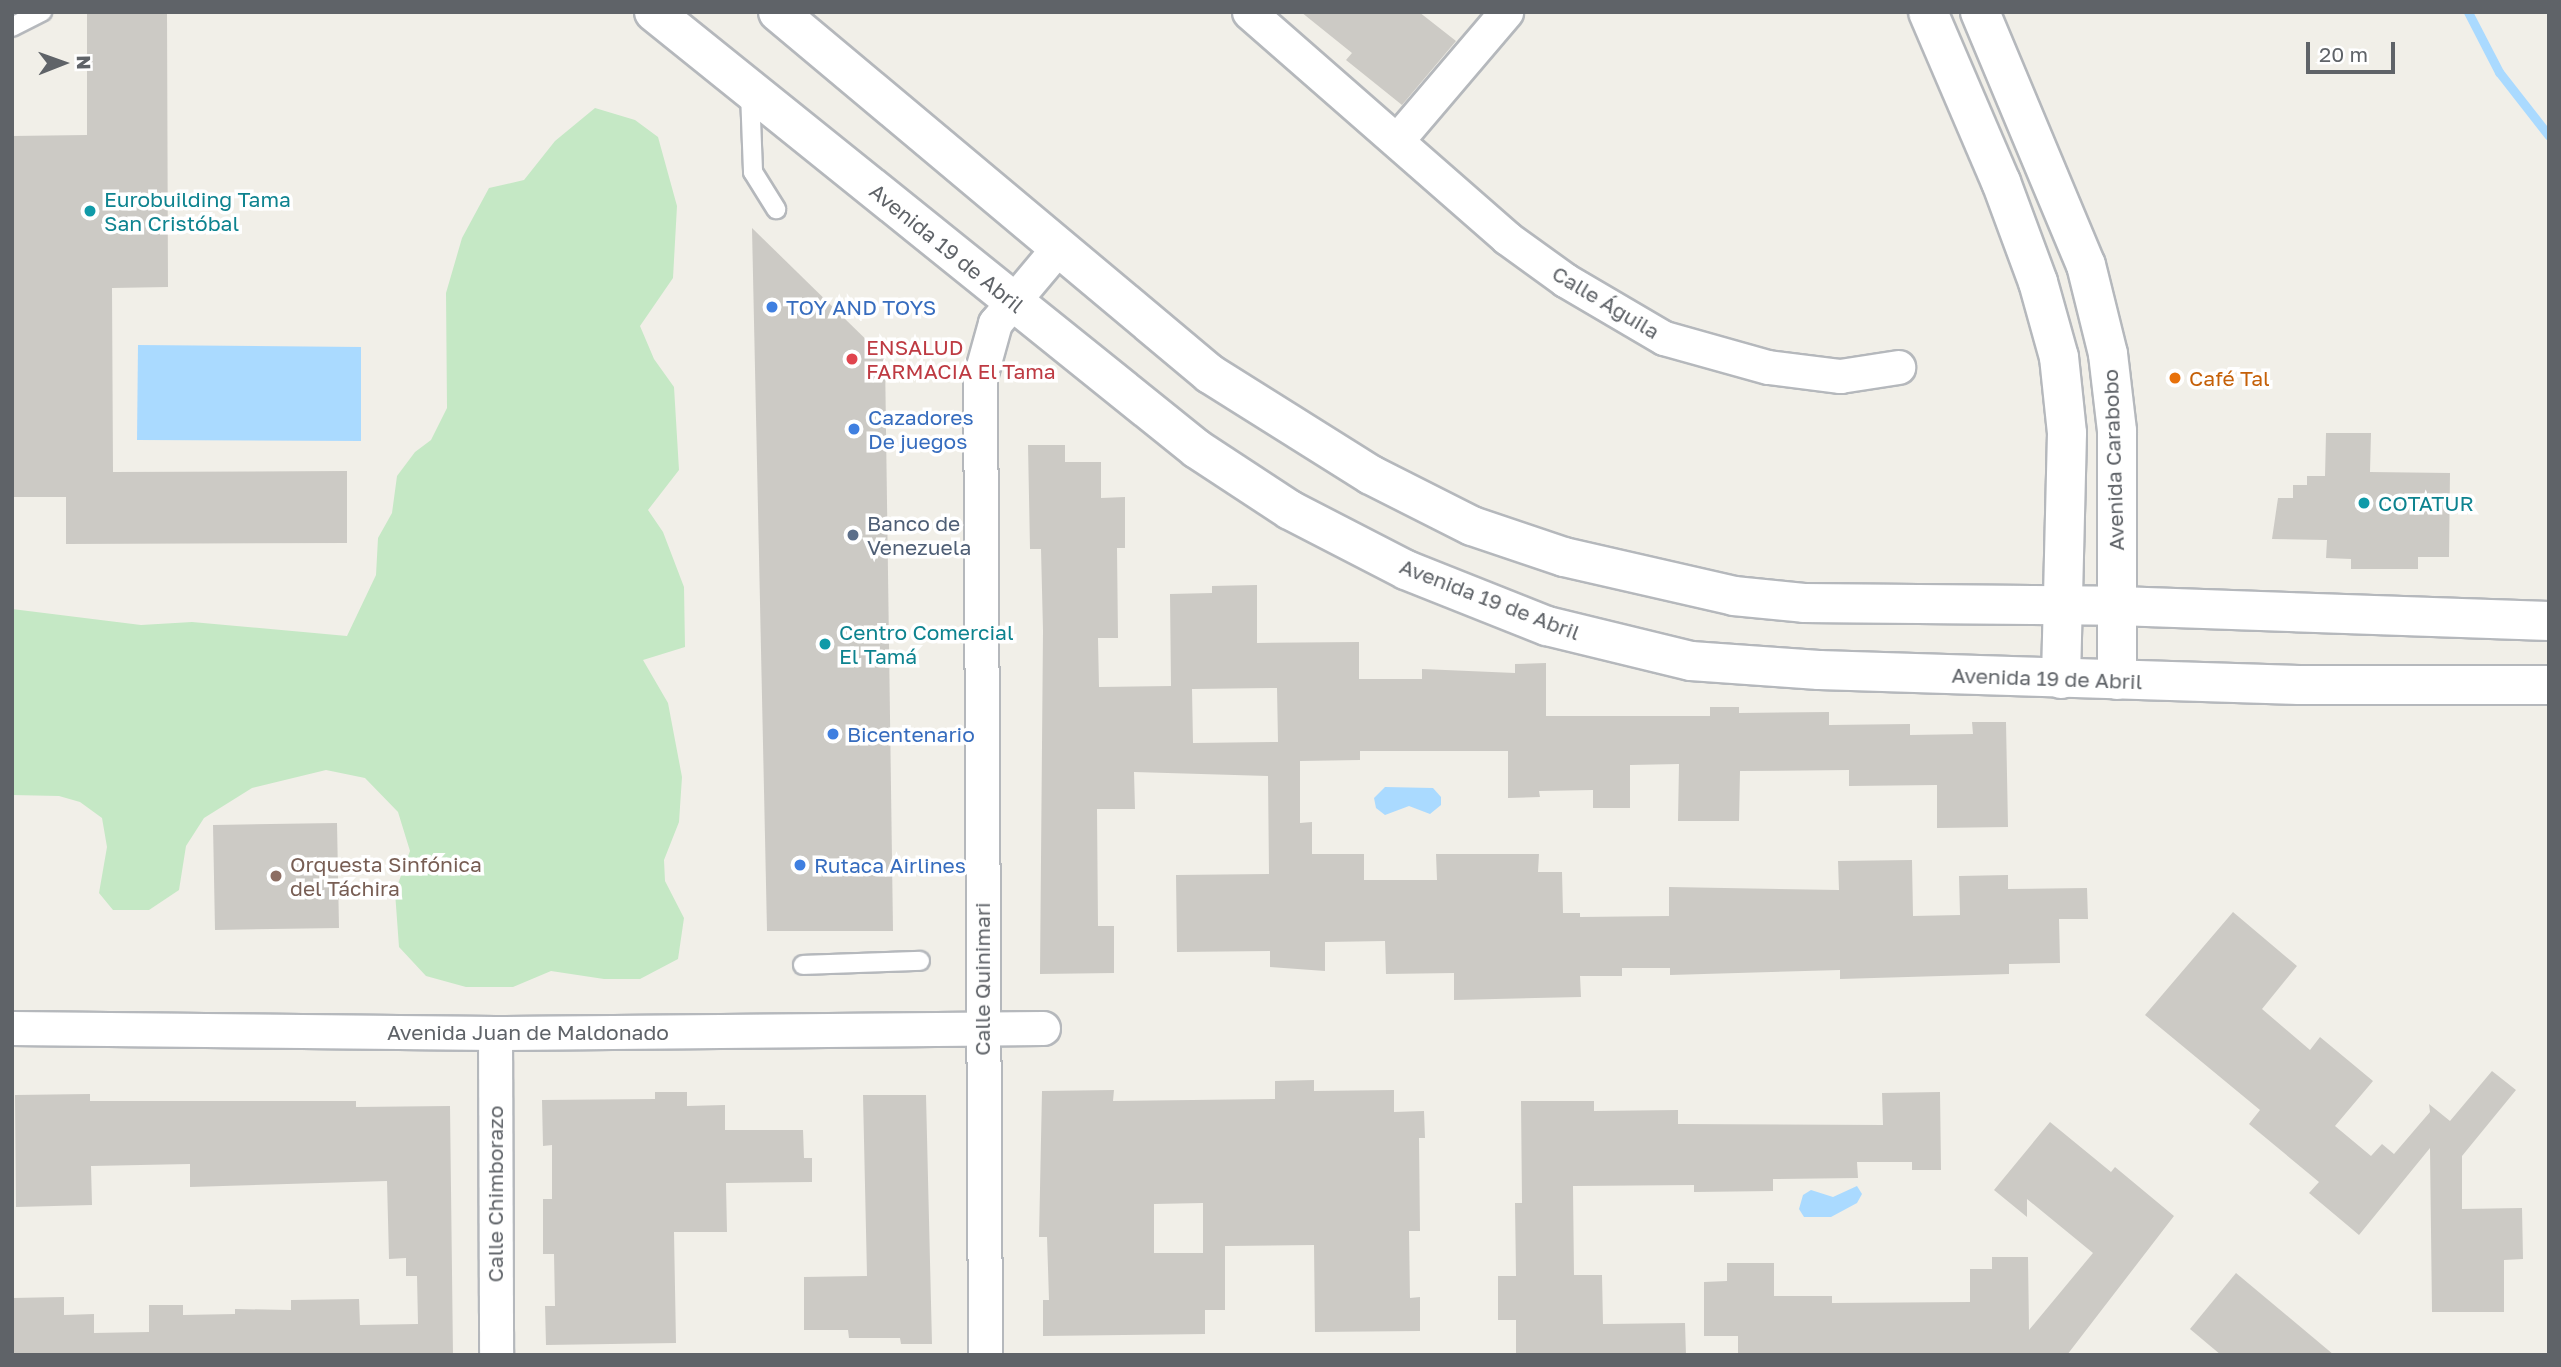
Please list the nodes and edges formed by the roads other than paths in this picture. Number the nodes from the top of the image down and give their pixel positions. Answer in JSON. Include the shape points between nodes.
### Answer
{"nodes":[{"id":1,"x":42,"y":12,"type":"edge"},
{"id":2,"x":654,"y":12,"type":"edge"},
{"id":3,"x":778,"y":12,"type":"edge"},
{"id":4,"x":1250,"y":12,"type":"edge"},
{"id":5,"x":1506,"y":12,"type":"edge"},
{"id":6,"x":1928,"y":12,"type":"edge"},
{"id":7,"x":1980,"y":12,"type":"edge"},
{"id":8,"x":12,"y":27,"type":"edge"},
{"id":9,"x":750,"y":89,"type":"junction"},
{"id":10,"x":1398,"y":139,"type":"junction"},
{"id":11,"x":776,"y":209,"type":"dead end"},
{"id":12,"x":1057,"y":249,"type":"junction"},
{"id":13,"x":1013,"y":303,"type":"junction"},
{"id":14,"x":1898,"y":367,"type":"dead end"},
{"id":15,"x":2062,"y":606,"type":"junction"},
{"id":16,"x":2118,"y":606,"type":"junction"},
{"id":17,"x":2549,"y":621,"type":"edge"},
{"id":18,"x":2061,"y":679,"type":"junction"},
{"id":19,"x":2117,"y":680,"type":"junction"},
{"id":20,"x":2549,"y":685,"type":"edge"},
{"id":21,"x":920,"y":961,"type":"dead end"},
{"id":22,"x":803,"y":964,"type":"dead end"},
{"id":23,"x":12,"y":1028,"type":"edge"},
{"id":24,"x":1043,"y":1028,"type":"dead end"},
{"id":25,"x":982,"y":1029,"type":"junction"},
{"id":26,"x":495,"y":1034,"type":"junction"},
{"id":27,"x":496,"y":1355,"type":"edge"},
{"id":28,"x":985,"y":1355,"type":"edge"}],
"edges":[{"from":1,"to":8,"type":"lane"},
{"from":2,"to":9,"type":"main road","name":"Avenida 19 de Abril"},
{"from":3,"to":12,"type":"main road"},
{"from":4,"to":10,"type":"street","name":"Calle Águila"},
{"from":5,"to":10,"type":"street"},
{"from":6,"to":15,"type":"main road","via":[[2001,182],[2038,282],[2059,357],[2067,433]]},
{"from":7,"to":16,"type":"main road","name":"Avenida Carabobo","via":[[2086,265],[2108,354],[2117,431]]},
{"from":9,"to":11,"type":"lane","via":[[752,172]]},
{"from":9,"to":13,"type":"main road","name":"Avenida 19 de Abril"},
{"from":10,"to":14,"type":"street","name":"Calle Águila","via":[[1507,238],[1565,280],[1664,338],[1768,367],[1840,376]]},
{"from":12,"to":13,"type":"street","name":"Calle Quinimari"},
{"from":12,"to":15,"type":"main road","via":[[1210,374],[1371,475],[1472,526],[1564,557],[1734,596],[1804,603]]},
{"from":13,"to":18,"type":"main road","name":"Avenida 19 de Abril","via":[[1197,449],[1290,510],[1406,570],[1547,626],[1691,661]]},
{"from":13,"to":25,"type":"street","name":"Calle Quinimari","via":[[995,323],[980,377]]},
{"from":15,"to":16,"type":"main road"},
{"from":15,"to":18,"type":"main road"},
{"from":16,"to":17,"type":"main road"},
{"from":16,"to":19,"type":"main road","name":"Avenida Carabobo"},
{"from":18,"to":19,"type":"main road","name":"Avenida 19 de Abril"},
{"from":19,"to":20,"type":"main road","name":"Avenida 19 de Abril"},
{"from":21,"to":22,"type":"lane"},
{"from":23,"to":26,"type":"street","name":"Avenida Juan de Maldonado"},
{"from":24,"to":25,"type":"street","name":"Avenida Juan de Maldonado"},
{"from":25,"to":26,"type":"street","name":"Avenida Juan de Maldonado"},
{"from":25,"to":28,"type":"street","name":"Calle Quinimari"},
{"from":26,"to":27,"type":"street","name":"Calle Chimborazo"}]}
